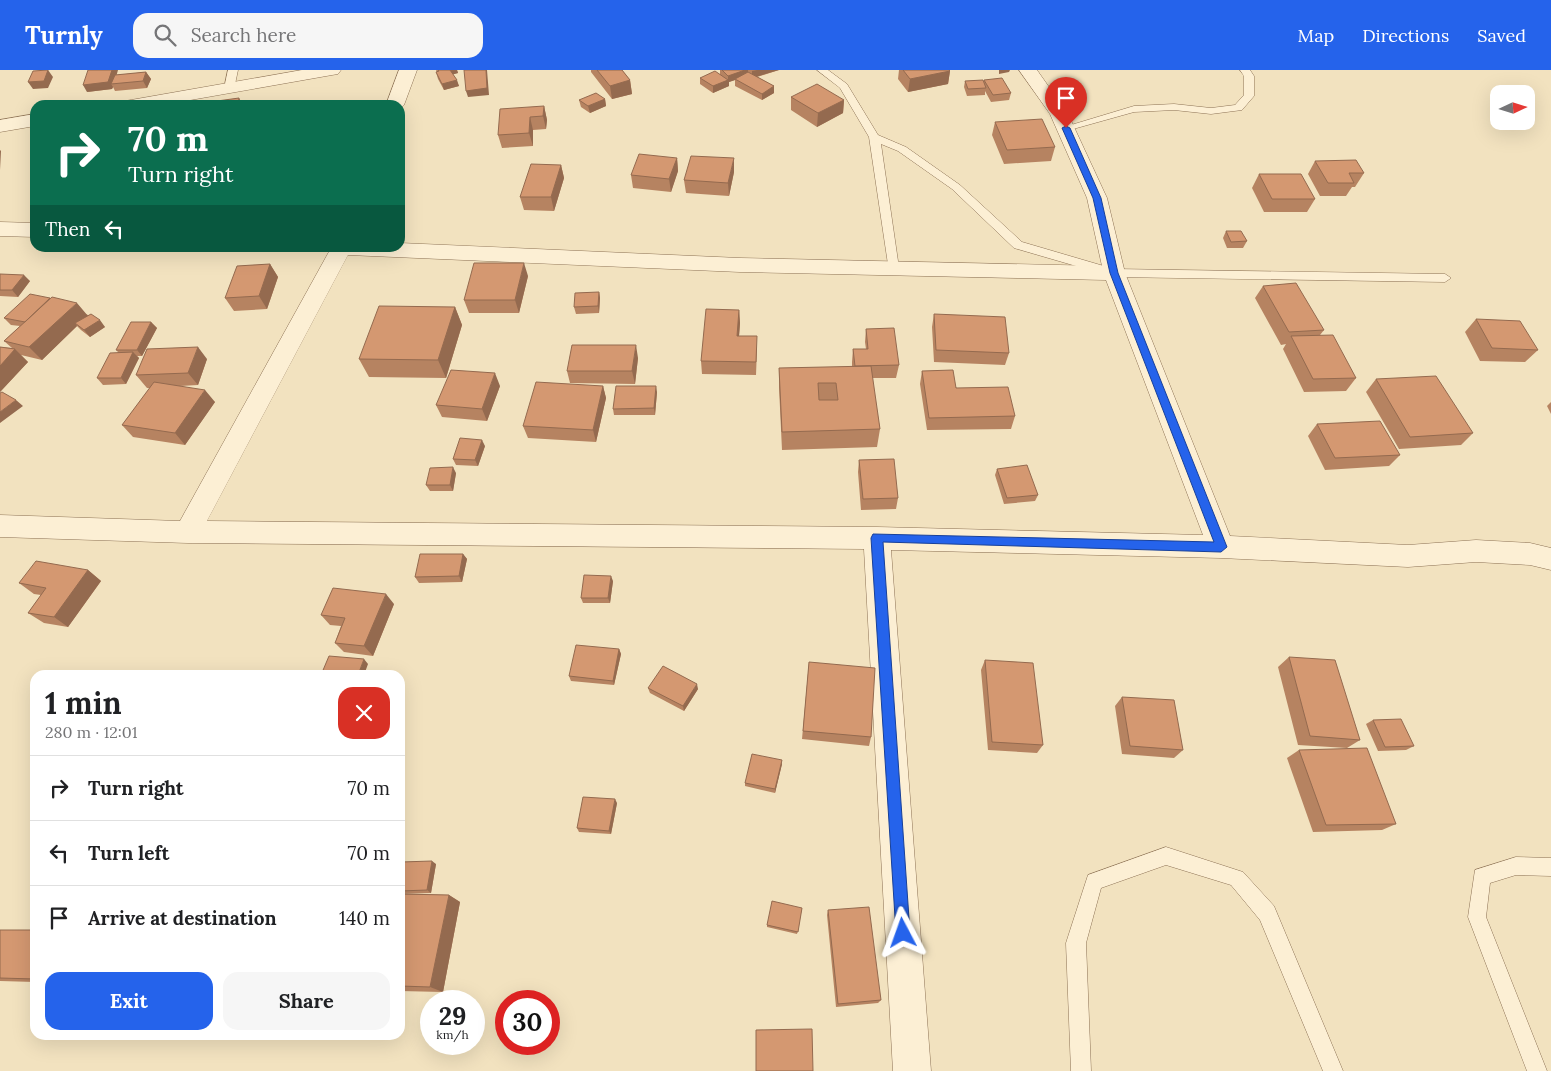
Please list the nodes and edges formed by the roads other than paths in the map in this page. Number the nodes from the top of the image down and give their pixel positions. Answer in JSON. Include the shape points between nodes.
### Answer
{"nodes":[{"id":1,"x":233,"y":70,"type":"edge"},
{"id":2,"x":332,"y":70,"type":"edge"},
{"id":3,"x":408,"y":70,"type":"edge"},
{"id":4,"x":822,"y":70,"type":"edge"},
{"id":5,"x":844,"y":70,"type":"edge"},
{"id":6,"x":1028,"y":70,"type":"edge"},
{"id":7,"x":1245,"y":70,"type":"edge"},
{"id":8,"x":844,"y":86,"type":"junction"},
{"id":9,"x":229,"y":89,"type":"junction"},
{"id":10,"x":162,"y":100,"type":"edge"},
{"id":11,"x":397,"y":100,"type":"edge"},
{"id":12,"x":30,"y":121,"type":"edge"},
{"id":13,"x":0,"y":126,"type":"edge"},
{"id":14,"x":1066,"y":128,"type":"junction"},
{"id":15,"x":874,"y":137,"type":"junction"},
{"id":16,"x":0,"y":228,"type":"edge"},
{"id":17,"x":30,"y":230,"type":"edge"},
{"id":18,"x":405,"y":250,"type":"edge"},
{"id":19,"x":339,"y":252,"type":"edge"},
{"id":20,"x":893,"y":268,"type":"junction"},
{"id":21,"x":1114,"y":273,"type":"junction"},
{"id":22,"x":1445,"y":278,"type":"dead end"},
{"id":23,"x":0,"y":526,"type":"edge"},
{"id":24,"x":188,"y":532,"type":"junction"},
{"id":25,"x":877,"y":538,"type":"junction"},
{"id":26,"x":1221,"y":547,"type":"junction"},
{"id":27,"x":1551,"y":559,"type":"edge"},
{"id":28,"x":1551,"y":867,"type":"edge"},
{"id":29,"x":912,"y":1071,"type":"edge"},
{"id":30,"x":1081,"y":1071,"type":"edge"},
{"id":31,"x":1333,"y":1071,"type":"edge"},
{"id":32,"x":1537,"y":1071,"type":"edge"}],
"edges":[{"from":1,"to":9,"type":"lane"},
{"from":2,"to":9,"type":"street"},
{"from":3,"to":11,"type":"street"},
{"from":4,"to":8,"type":"lane"},
{"from":5,"to":8,"type":"lane"},
{"from":6,"to":14,"type":"street"},
{"from":7,"to":14,"type":"lane","via":[[1249,76],[1249,96],[1238,108],[1210,112],[1174,107],[1134,109]]},
{"from":8,"to":15,"type":"lane"},
{"from":9,"to":10,"type":"street"},
{"from":12,"to":13,"type":"street"},
{"from":14,"to":21,"type":"street","via":[[1097,198]]},
{"from":15,"to":20,"type":"lane"},
{"from":15,"to":21,"type":"lane","via":[[902,149],[956,187],[1018,245]]},
{"from":16,"to":17,"type":"street"},
{"from":18,"to":20,"type":"street","via":[[740,265]]},
{"from":19,"to":24,"type":"street"},
{"from":20,"to":21,"type":"street"},
{"from":21,"to":22,"type":"lane"},
{"from":21,"to":26,"type":"street"},
{"from":23,"to":24,"type":"street"},
{"from":24,"to":25,"type":"street"},
{"from":25,"to":26,"type":"street"},
{"from":25,"to":29,"type":"street"},
{"from":26,"to":27,"type":"street","via":[[1408,556],[1476,552],[1530,554]]},
{"from":28,"to":32,"type":"lane","via":[[1516,866],[1481,876],[1477,917]]},
{"from":30,"to":31,"type":"lane","via":[[1076,943],[1094,880],[1166,856],[1237,878],[1267,913]]}]}
